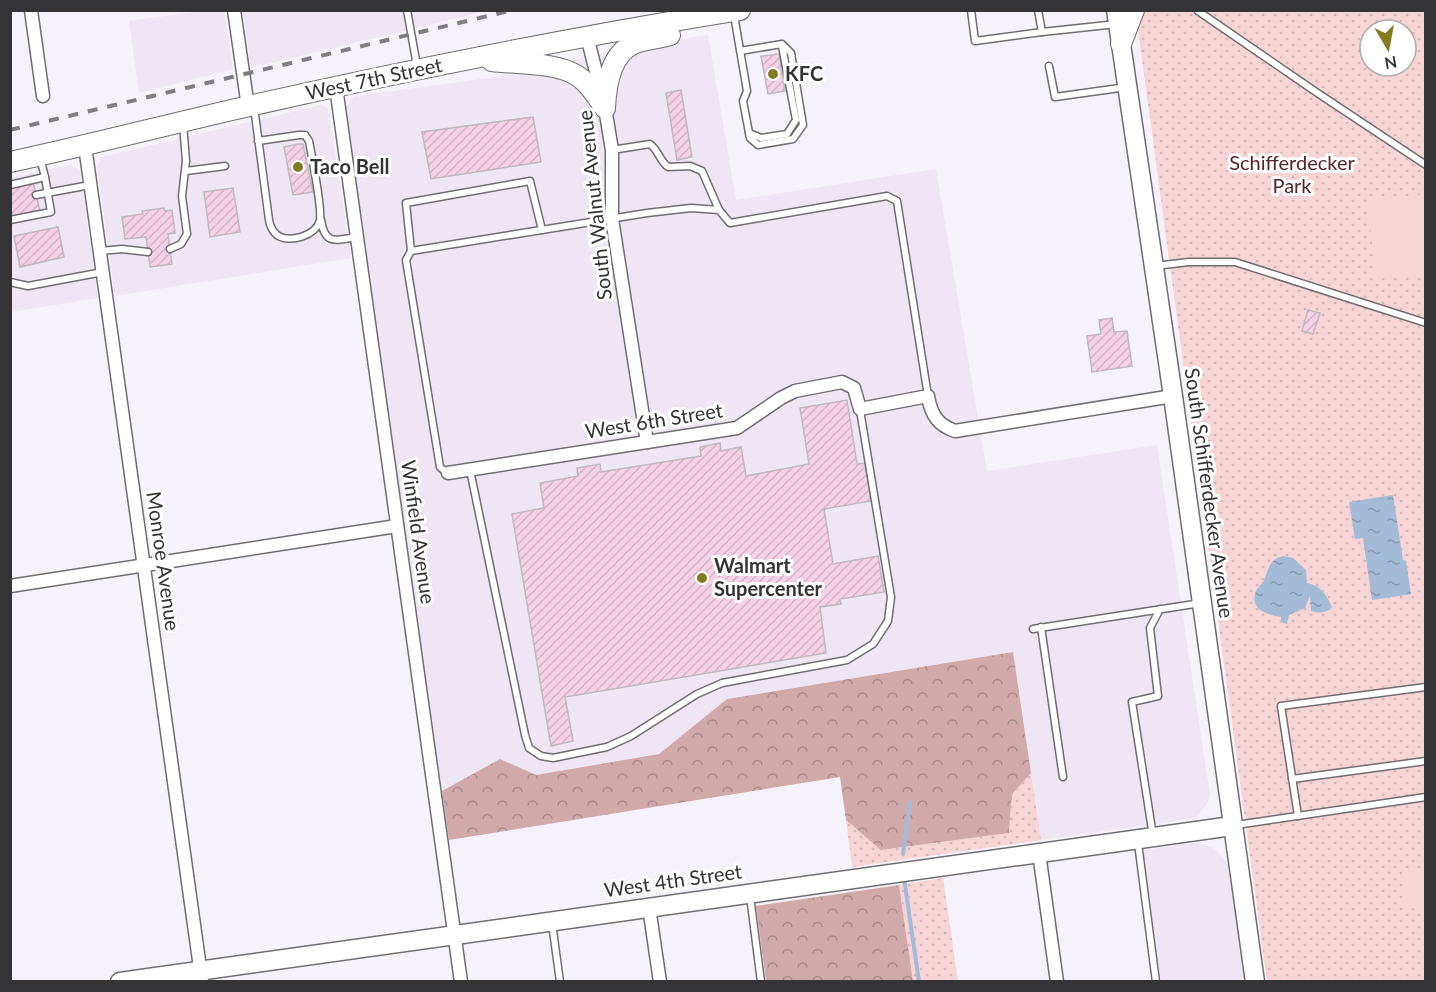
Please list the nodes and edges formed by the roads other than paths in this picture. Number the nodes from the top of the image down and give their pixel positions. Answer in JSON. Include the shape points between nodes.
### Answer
{"nodes":[{"id":1,"x":31,"y":10,"type":"edge"},
{"id":2,"x":234,"y":10,"type":"edge"},
{"id":3,"x":406,"y":10,"type":"edge"},
{"id":4,"x":971,"y":10,"type":"edge"},
{"id":5,"x":1038,"y":10,"type":"edge"},
{"id":6,"x":1134,"y":10,"type":"edge"},
{"id":7,"x":737,"y":11,"type":"edge"},
{"id":8,"x":1198,"y":11,"type":"edge"},
{"id":9,"x":1117,"y":17,"type":"edge"},
{"id":10,"x":697,"y":18,"type":"junction"},
{"id":11,"x":1042,"y":32,"type":"junction"},
{"id":12,"x":587,"y":36,"type":"junction"},
{"id":13,"x":1121,"y":45,"type":"junction"},
{"id":14,"x":740,"y":51,"type":"junction"},
{"id":15,"x":471,"y":58,"type":"junction"},
{"id":16,"x":1049,"y":66,"type":"dead end"},
{"id":17,"x":417,"y":70,"type":"junction"},
{"id":18,"x":1127,"y":86,"type":"junction"},
{"id":19,"x":336,"y":87,"type":"junction"},
{"id":20,"x":43,"y":96,"type":"dead end"},
{"id":21,"x":251,"y":106,"type":"junction"},
{"id":22,"x":604,"y":108,"type":"junction"},
{"id":23,"x":183,"y":123,"type":"junction"},
{"id":24,"x":258,"y":141,"type":"junction"},
{"id":25,"x":85,"y":146,"type":"junction"},
{"id":26,"x":612,"y":150,"type":"junction"},
{"id":27,"x":40,"y":156,"type":"junction"},
{"id":28,"x":10,"y":162,"type":"edge"},
{"id":29,"x":1425,"y":165,"type":"edge"},
{"id":30,"x":225,"y":166,"type":"dead end"},
{"id":31,"x":186,"y":171,"type":"junction"},
{"id":32,"x":45,"y":177,"type":"junction"},
{"id":33,"x":91,"y":184,"type":"junction"},
{"id":34,"x":10,"y":185,"type":"edge"},
{"id":35,"x":48,"y":193,"type":"junction"},
{"id":36,"x":36,"y":195,"type":"dead end"},
{"id":37,"x":719,"y":210,"type":"junction"},
{"id":38,"x":320,"y":216,"type":"junction"},
{"id":39,"x":612,"y":219,"type":"junction"},
{"id":40,"x":10,"y":220,"type":"edge"},
{"id":41,"x":542,"y":230,"type":"junction"},
{"id":42,"x":357,"y":237,"type":"junction"},
{"id":43,"x":170,"y":249,"type":"dead end"},
{"id":44,"x":100,"y":251,"type":"junction"},
{"id":45,"x":411,"y":251,"type":"junction"},
{"id":46,"x":148,"y":252,"type":"dead end"},
{"id":47,"x":1155,"y":266,"type":"junction"},
{"id":48,"x":103,"y":272,"type":"junction"},
{"id":49,"x":10,"y":282,"type":"edge"},
{"id":50,"x":1425,"y":323,"type":"edge"},
{"id":51,"x":928,"y":396,"type":"junction"},
{"id":52,"x":1173,"y":396,"type":"junction"},
{"id":53,"x":860,"y":409,"type":"junction"},
{"id":54,"x":647,"y":442,"type":"junction"},
{"id":55,"x":470,"y":470,"type":"junction"},
{"id":56,"x":448,"y":473,"type":"joint"},
{"id":57,"x":397,"y":526,"type":"junction"},
{"id":58,"x":144,"y":564,"type":"junction"},
{"id":59,"x":10,"y":586,"type":"edge"},
{"id":60,"x":1202,"y":603,"type":"junction"},
{"id":61,"x":1160,"y":609,"type":"junction"},
{"id":62,"x":1041,"y":627,"type":"junction"},
{"id":63,"x":1033,"y":629,"type":"dead end"},
{"id":64,"x":1425,"y":687,"type":"edge"},
{"id":65,"x":1425,"y":761,"type":"edge"},
{"id":66,"x":1064,"y":777,"type":"dead end"},
{"id":67,"x":1292,"y":779,"type":"junction"},
{"id":68,"x":1425,"y":797,"type":"edge"},
{"id":69,"x":1298,"y":816,"type":"junction"},
{"id":70,"x":1232,"y":826,"type":"junction"},
{"id":71,"x":1145,"y":838,"type":"junction"},
{"id":72,"x":1039,"y":853,"type":"junction"},
{"id":73,"x":749,"y":893,"type":"junction"},
{"id":74,"x":649,"y":907,"type":"junction"},
{"id":75,"x":552,"y":921,"type":"junction"},
{"id":76,"x":455,"y":935,"type":"junction"},
{"id":77,"x":201,"y":976,"type":"edge"},
{"id":78,"x":120,"y":981,"type":"edge"},
{"id":79,"x":461,"y":981,"type":"edge"},
{"id":80,"x":560,"y":981,"type":"edge"},
{"id":81,"x":660,"y":981,"type":"edge"},
{"id":82,"x":761,"y":981,"type":"edge"},
{"id":83,"x":1057,"y":981,"type":"edge"},
{"id":84,"x":1156,"y":981,"type":"edge"},
{"id":85,"x":1254,"y":981,"type":"edge"}],
"edges":[{"from":1,"to":20,"type":"street"},
{"from":2,"to":21,"type":"street"},
{"from":3,"to":17,"type":"lane"},
{"from":4,"to":11,"type":"lane","via":[[975,41]]},
{"from":5,"to":11,"type":"lane"},
{"from":6,"to":13,"type":"main road"},
{"from":7,"to":10,"type":"main road","name":"West 7th Street"},
{"from":7,"to":14,"type":"lane"},
{"from":8,"to":29,"type":"lane"},
{"from":9,"to":11,"type":"lane"},
{"from":9,"to":13,"type":"street","name":"South Schifferdecker Avenue"},
{"from":10,"to":12,"type":"main road","name":"West 7th Street"},
{"from":10,"to":22,"type":"main road","via":[[667,36],[630,45],[611,72]]},
{"from":12,"to":15,"type":"main road","name":"West 7th Street"},
{"from":12,"to":22,"type":"street","name":"South Walnut Avenue"},
{"from":13,"to":18,"type":"street","name":"South Schifferdecker Avenue"},
{"from":14,"to":14,"type":"lane","via":[[782,44],[790,53],[803,125],[793,139],[758,145],[750,138]]},
{"from":15,"to":17,"type":"main road","name":"West 7th Street"},
{"from":15,"to":22,"type":"main road","via":[[561,68],[587,84]]},
{"from":16,"to":18,"type":"lane","via":[[1055,97]]},
{"from":17,"to":19,"type":"main road","name":"West 7th Street"},
{"from":18,"to":47,"type":"street","name":"South Schifferdecker Avenue"},
{"from":19,"to":21,"type":"main road","name":"West 7th Street"},
{"from":19,"to":42,"type":"street","name":"Winfield Avenue"},
{"from":21,"to":23,"type":"main road","name":"West 7th Street"},
{"from":21,"to":24,"type":"lane"},
{"from":22,"to":26,"type":"street","name":"South Walnut Avenue"},
{"from":23,"to":25,"type":"main road","name":"West 7th Street"},
{"from":23,"to":31,"type":"lane"},
{"from":24,"to":38,"type":"lane","via":[[305,135]]},
{"from":24,"to":38,"type":"lane","via":[[271,229],[283,238],[310,234]]},
{"from":25,"to":27,"type":"main road","name":"West 7th Street"},
{"from":25,"to":33,"type":"street","name":"Monroe Avenue"},
{"from":26,"to":37,"type":"lane","via":[[650,144],[668,168],[690,166],[702,171]]},
{"from":26,"to":39,"type":"street","name":"South Walnut Avenue"},
{"from":27,"to":28,"type":"main road","name":"West 7th Street"},
{"from":27,"to":32,"type":"lane"},
{"from":30,"to":31,"type":"lane"},
{"from":31,"to":43,"type":"lane","via":[[182,196],[187,234],[181,244]]},
{"from":32,"to":34,"type":"lane"},
{"from":32,"to":35,"type":"lane"},
{"from":33,"to":35,"type":"lane"},
{"from":33,"to":44,"type":"street","name":"Monroe Avenue"},
{"from":35,"to":36,"type":"lane"},
{"from":35,"to":40,"type":"lane","via":[[51,212]]},
{"from":37,"to":39,"type":"lane","via":[[691,208]]},
{"from":37,"to":51,"type":"lane","via":[[730,223],[887,196],[897,201]]},
{"from":38,"to":42,"type":"lane","via":[[326,237]]},
{"from":39,"to":41,"type":"lane"},
{"from":39,"to":54,"type":"street","name":"South Walnut Avenue"},
{"from":41,"to":45,"type":"lane"},
{"from":41,"to":45,"type":"lane","via":[[531,181],[406,203]]},
{"from":42,"to":57,"type":"street","name":"Winfield Avenue"},
{"from":44,"to":46,"type":"lane"},
{"from":44,"to":48,"type":"street","name":"Monroe Avenue"},
{"from":45,"to":56,"type":"lane","via":[[406,260],[440,467]]},
{"from":47,"to":50,"type":"lane","via":[[1235,262]]},
{"from":47,"to":52,"type":"street","name":"South Schifferdecker Avenue"},
{"from":48,"to":49,"type":"lane","via":[[28,286]]},
{"from":48,"to":58,"type":"street","name":"Monroe Avenue"},
{"from":51,"to":52,"type":"street","via":[[934,418],[955,431]]},
{"from":51,"to":53,"type":"street"},
{"from":52,"to":60,"type":"street","name":"South Schifferdecker Avenue"},
{"from":53,"to":54,"type":"street","name":"West 6th Street","via":[[854,388],[842,382],[795,391],[737,428]]},
{"from":53,"to":55,"type":"lane","via":[[891,597],[888,621],[873,644],[847,660],[722,683],[607,747],[553,758],[529,748],[525,735]]},
{"from":54,"to":55,"type":"street","name":"West 6th Street"},
{"from":55,"to":56,"type":"street","name":"West 6th Street"},
{"from":57,"to":58,"type":"street"},
{"from":57,"to":76,"type":"street","name":"Winfield Avenue"},
{"from":58,"to":59,"type":"street"},
{"from":58,"to":77,"type":"street","name":"Monroe Avenue"},
{"from":60,"to":61,"type":"lane"},
{"from":60,"to":70,"type":"street","name":"South Schifferdecker Avenue"},
{"from":61,"to":62,"type":"lane"},
{"from":61,"to":71,"type":"lane","via":[[1150,628],[1158,696],[1132,702]]},
{"from":62,"to":63,"type":"lane"},
{"from":62,"to":66,"type":"lane"},
{"from":64,"to":67,"type":"lane","via":[[1281,706]]},
{"from":65,"to":67,"type":"lane"},
{"from":67,"to":69,"type":"lane"},
{"from":68,"to":69,"type":"lane"},
{"from":69,"to":70,"type":"lane"},
{"from":70,"to":71,"type":"street","name":"West 4th Street"},
{"from":70,"to":85,"type":"street","name":"South Schifferdecker Avenue"},
{"from":71,"to":72,"type":"street","name":"West 4th Street"},
{"from":71,"to":84,"type":"lane"},
{"from":72,"to":73,"type":"street","name":"West 4th Street"},
{"from":72,"to":83,"type":"street"},
{"from":73,"to":74,"type":"street","name":"West 4th Street"},
{"from":73,"to":82,"type":"lane"},
{"from":74,"to":75,"type":"street","name":"West 4th Street"},
{"from":74,"to":81,"type":"street"},
{"from":75,"to":76,"type":"street","name":"West 4th Street"},
{"from":75,"to":80,"type":"lane"},
{"from":76,"to":77,"type":"street","name":"West 4th Street"},
{"from":76,"to":79,"type":"street","name":"Winfield Avenue"},
{"from":77,"to":78,"type":"street","name":"West 4th Street"}]}
